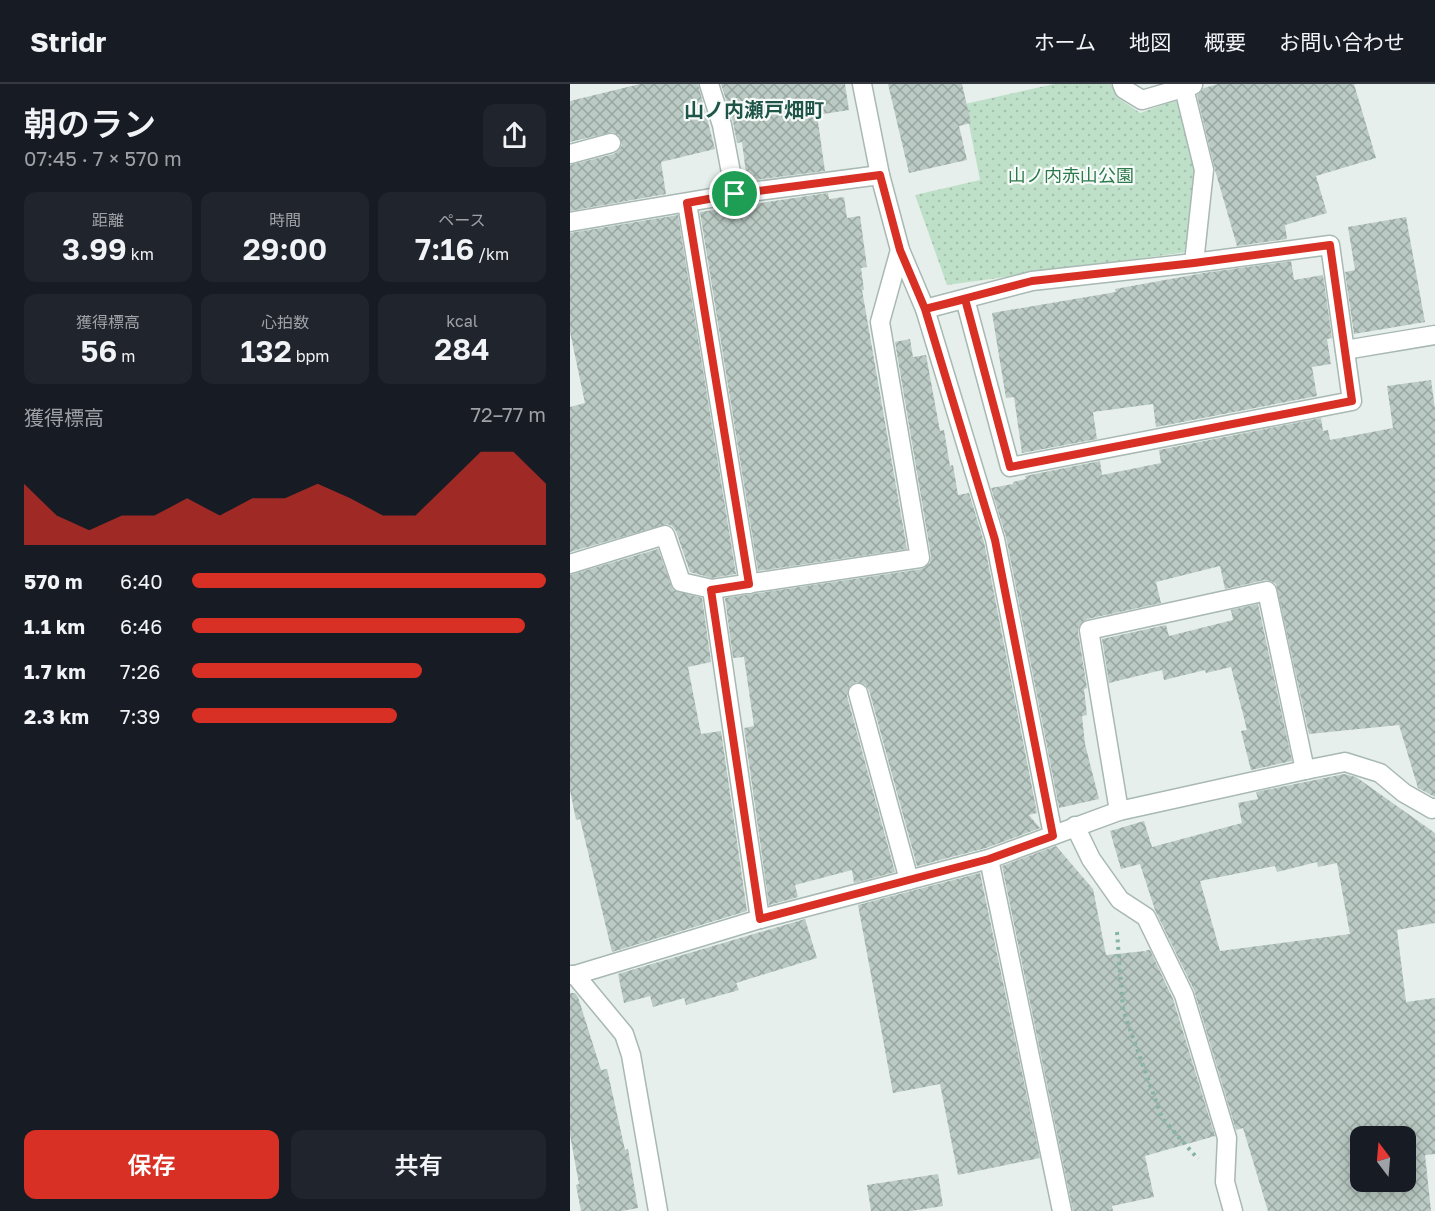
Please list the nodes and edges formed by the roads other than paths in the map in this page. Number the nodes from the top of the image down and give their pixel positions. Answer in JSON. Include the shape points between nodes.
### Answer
{"nodes":[{"id":1,"x":709,"y":84,"type":"edge"},
{"id":2,"x":862,"y":84,"type":"edge"},
{"id":3,"x":1122,"y":84,"type":"edge"},
{"id":4,"x":1189,"y":86,"type":"edge"},
{"id":5,"x":611,"y":143,"type":"dead end"},
{"id":6,"x":570,"y":154,"type":"edge"},
{"id":7,"x":880,"y":175,"type":"junction"},
{"id":8,"x":735,"y":194,"type":"junction"},
{"id":9,"x":687,"y":203,"type":"junction"},
{"id":10,"x":570,"y":222,"type":"edge"},
{"id":11,"x":900,"y":250,"type":"junction"},
{"id":12,"x":1194,"y":263,"type":"junction"},
{"id":13,"x":959,"y":300,"type":"junction"},
{"id":14,"x":925,"y":309,"type":"junction"},
{"id":15,"x":1435,"y":335,"type":"edge"},
{"id":16,"x":1345,"y":350,"type":"junction"},
{"id":17,"x":570,"y":564,"type":"edge"},
{"id":18,"x":749,"y":584,"type":"junction"},
{"id":19,"x":711,"y":590,"type":"junction"},
{"id":20,"x":858,"y":693,"type":"dead end"},
{"id":21,"x":1305,"y":770,"type":"junction"},
{"id":22,"x":1435,"y":808,"type":"edge"},
{"id":23,"x":1119,"y":811,"type":"junction"},
{"id":24,"x":1075,"y":826,"type":"junction"},
{"id":25,"x":1053,"y":836,"type":"junction"},
{"id":26,"x":989,"y":859,"type":"junction"},
{"id":27,"x":909,"y":880,"type":"junction"},
{"id":28,"x":760,"y":919,"type":"junction"},
{"id":29,"x":573,"y":975,"type":"edge"},
{"id":30,"x":658,"y":1211,"type":"edge"},
{"id":31,"x":1062,"y":1211,"type":"edge"},
{"id":32,"x":1233,"y":1211,"type":"edge"}],
"edges":[{"from":1,"to":8,"type":"street","via":[[722,125]]},
{"from":2,"to":7,"type":"street"},
{"from":3,"to":4,"type":"street","via":[[1142,100]]},
{"from":4,"to":12,"type":"street","via":[[1204,170]]},
{"from":5,"to":6,"type":"street"},
{"from":7,"to":8,"type":"street"},
{"from":7,"to":11,"type":"street"},
{"from":8,"to":9,"type":"street"},
{"from":9,"to":10,"type":"street"},
{"from":9,"to":18,"type":"street"},
{"from":11,"to":14,"type":"street"},
{"from":11,"to":18,"type":"street","via":[[880,322],[920,558]]},
{"from":12,"to":13,"type":"street","via":[[1032,281]]},
{"from":12,"to":16,"type":"street","via":[[1330,245]]},
{"from":13,"to":14,"type":"street"},
{"from":13,"to":16,"type":"street","via":[[1010,467],[1352,401]]},
{"from":14,"to":25,"type":"street","via":[[995,540]]},
{"from":15,"to":16,"type":"street"},
{"from":17,"to":19,"type":"street","via":[[664,535],[681,582]]},
{"from":18,"to":19,"type":"street"},
{"from":19,"to":28,"type":"street"},
{"from":20,"to":27,"type":"street"},
{"from":21,"to":22,"type":"street","via":[[1345,762],[1380,773],[1404,793]]},
{"from":21,"to":23,"type":"street"},
{"from":21,"to":23,"type":"street","via":[[1267,591],[1089,630]]},
{"from":23,"to":24,"type":"street"},
{"from":24,"to":25,"type":"street"},
{"from":24,"to":32,"type":"street","via":[[1091,859],[1120,900],[1146,917],[1184,995],[1227,1138],[1225,1182]]},
{"from":25,"to":26,"type":"street"},
{"from":26,"to":27,"type":"street"},
{"from":26,"to":31,"type":"street"},
{"from":27,"to":28,"type":"street"},
{"from":28,"to":29,"type":"street"},
{"from":29,"to":30,"type":"street","via":[[624,1034]]}]}
